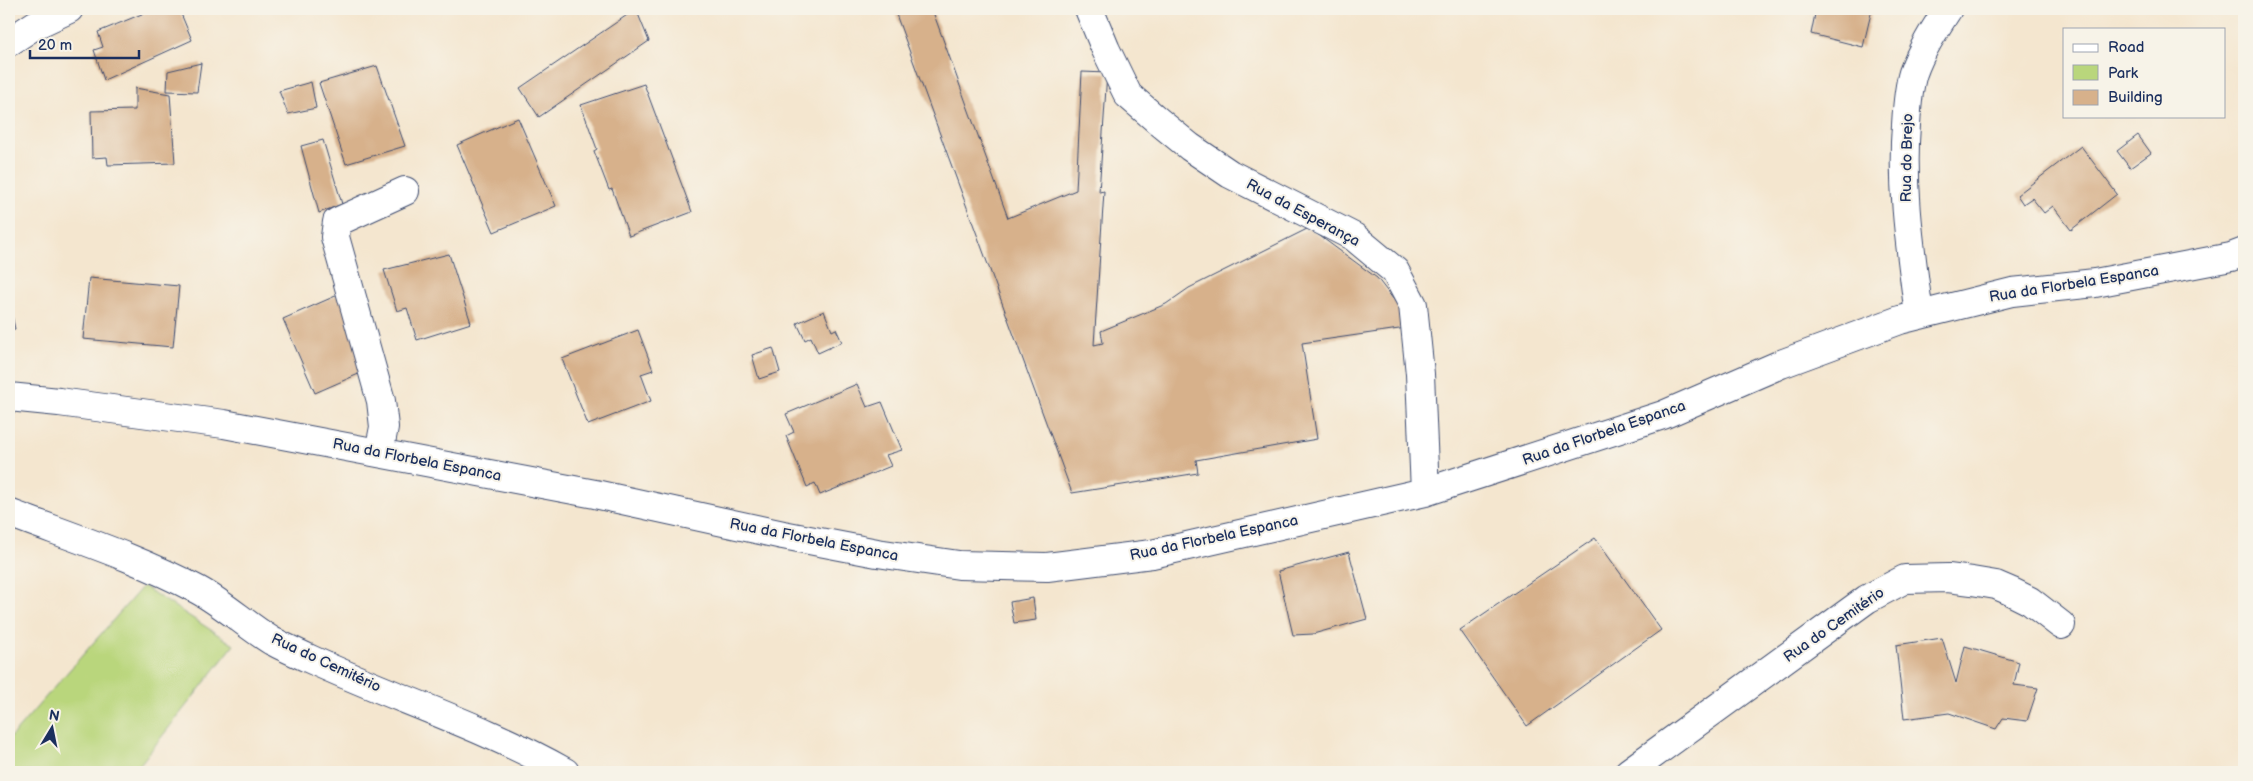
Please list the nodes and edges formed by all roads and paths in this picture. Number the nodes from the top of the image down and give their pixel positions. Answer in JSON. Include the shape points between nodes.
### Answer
{"nodes":[{"id":1,"x":69,"y":9,"type":"edge"},
{"id":2,"x":1089,"y":9,"type":"edge"},
{"id":3,"x":1948,"y":9,"type":"edge"},
{"id":4,"x":9,"y":42,"type":"edge"},
{"id":5,"x":405,"y":191,"type":"dead end"},
{"id":6,"x":2244,"y":252,"type":"edge"},
{"id":7,"x":1919,"y":315,"type":"junction"},
{"id":8,"x":9,"y":397,"type":"edge"},
{"id":9,"x":379,"y":453,"type":"junction"},
{"id":10,"x":1425,"y":492,"type":"junction"},
{"id":11,"x":9,"y":513,"type":"edge"},
{"id":12,"x":2061,"y":625,"type":"dead end"},
{"id":13,"x":565,"y":772,"type":"edge"},
{"id":14,"x":1629,"y":772,"type":"edge"}],
"edges":[{"from":1,"to":4,"type":"street"},
{"from":2,"to":10,"type":"street","name":"Rua da Esperança","via":[[1128,95],[1157,120],[1190,148],[1230,174],[1354,237],[1395,271],[1413,305],[1420,374]]},
{"from":3,"to":7,"type":"street","name":"Rua do Brejo","via":[[1923,50],[1913,74],[1907,108],[1904,143],[1906,214]]},
{"from":5,"to":9,"type":"street","via":[[336,222],[335,237],[382,401],[384,427]]},
{"from":6,"to":7,"type":"street","name":"Rua da Florbela Espanca","via":[[2095,282],[2012,292]]},
{"from":7,"to":10,"type":"street","name":"Rua da Florbela Espanca","via":[[1782,364],[1663,416]]},
{"from":8,"to":9,"type":"street","name":"Rua da Florbela Espanca","via":[[224,424]]},
{"from":9,"to":10,"type":"street","name":"Rua da Florbela Espanca","via":[[595,494],[784,536],[959,565],[1047,566],[1152,554]]},
{"from":11,"to":13,"type":"street","name":"Rua do Cemitério","via":[[172,577],[279,644],[512,745]]},
{"from":12,"to":14,"type":"street","name":"Rua do Cemitério","via":[[2030,601],[1996,585],[1948,578],[1905,579],[1867,599]]}]}
